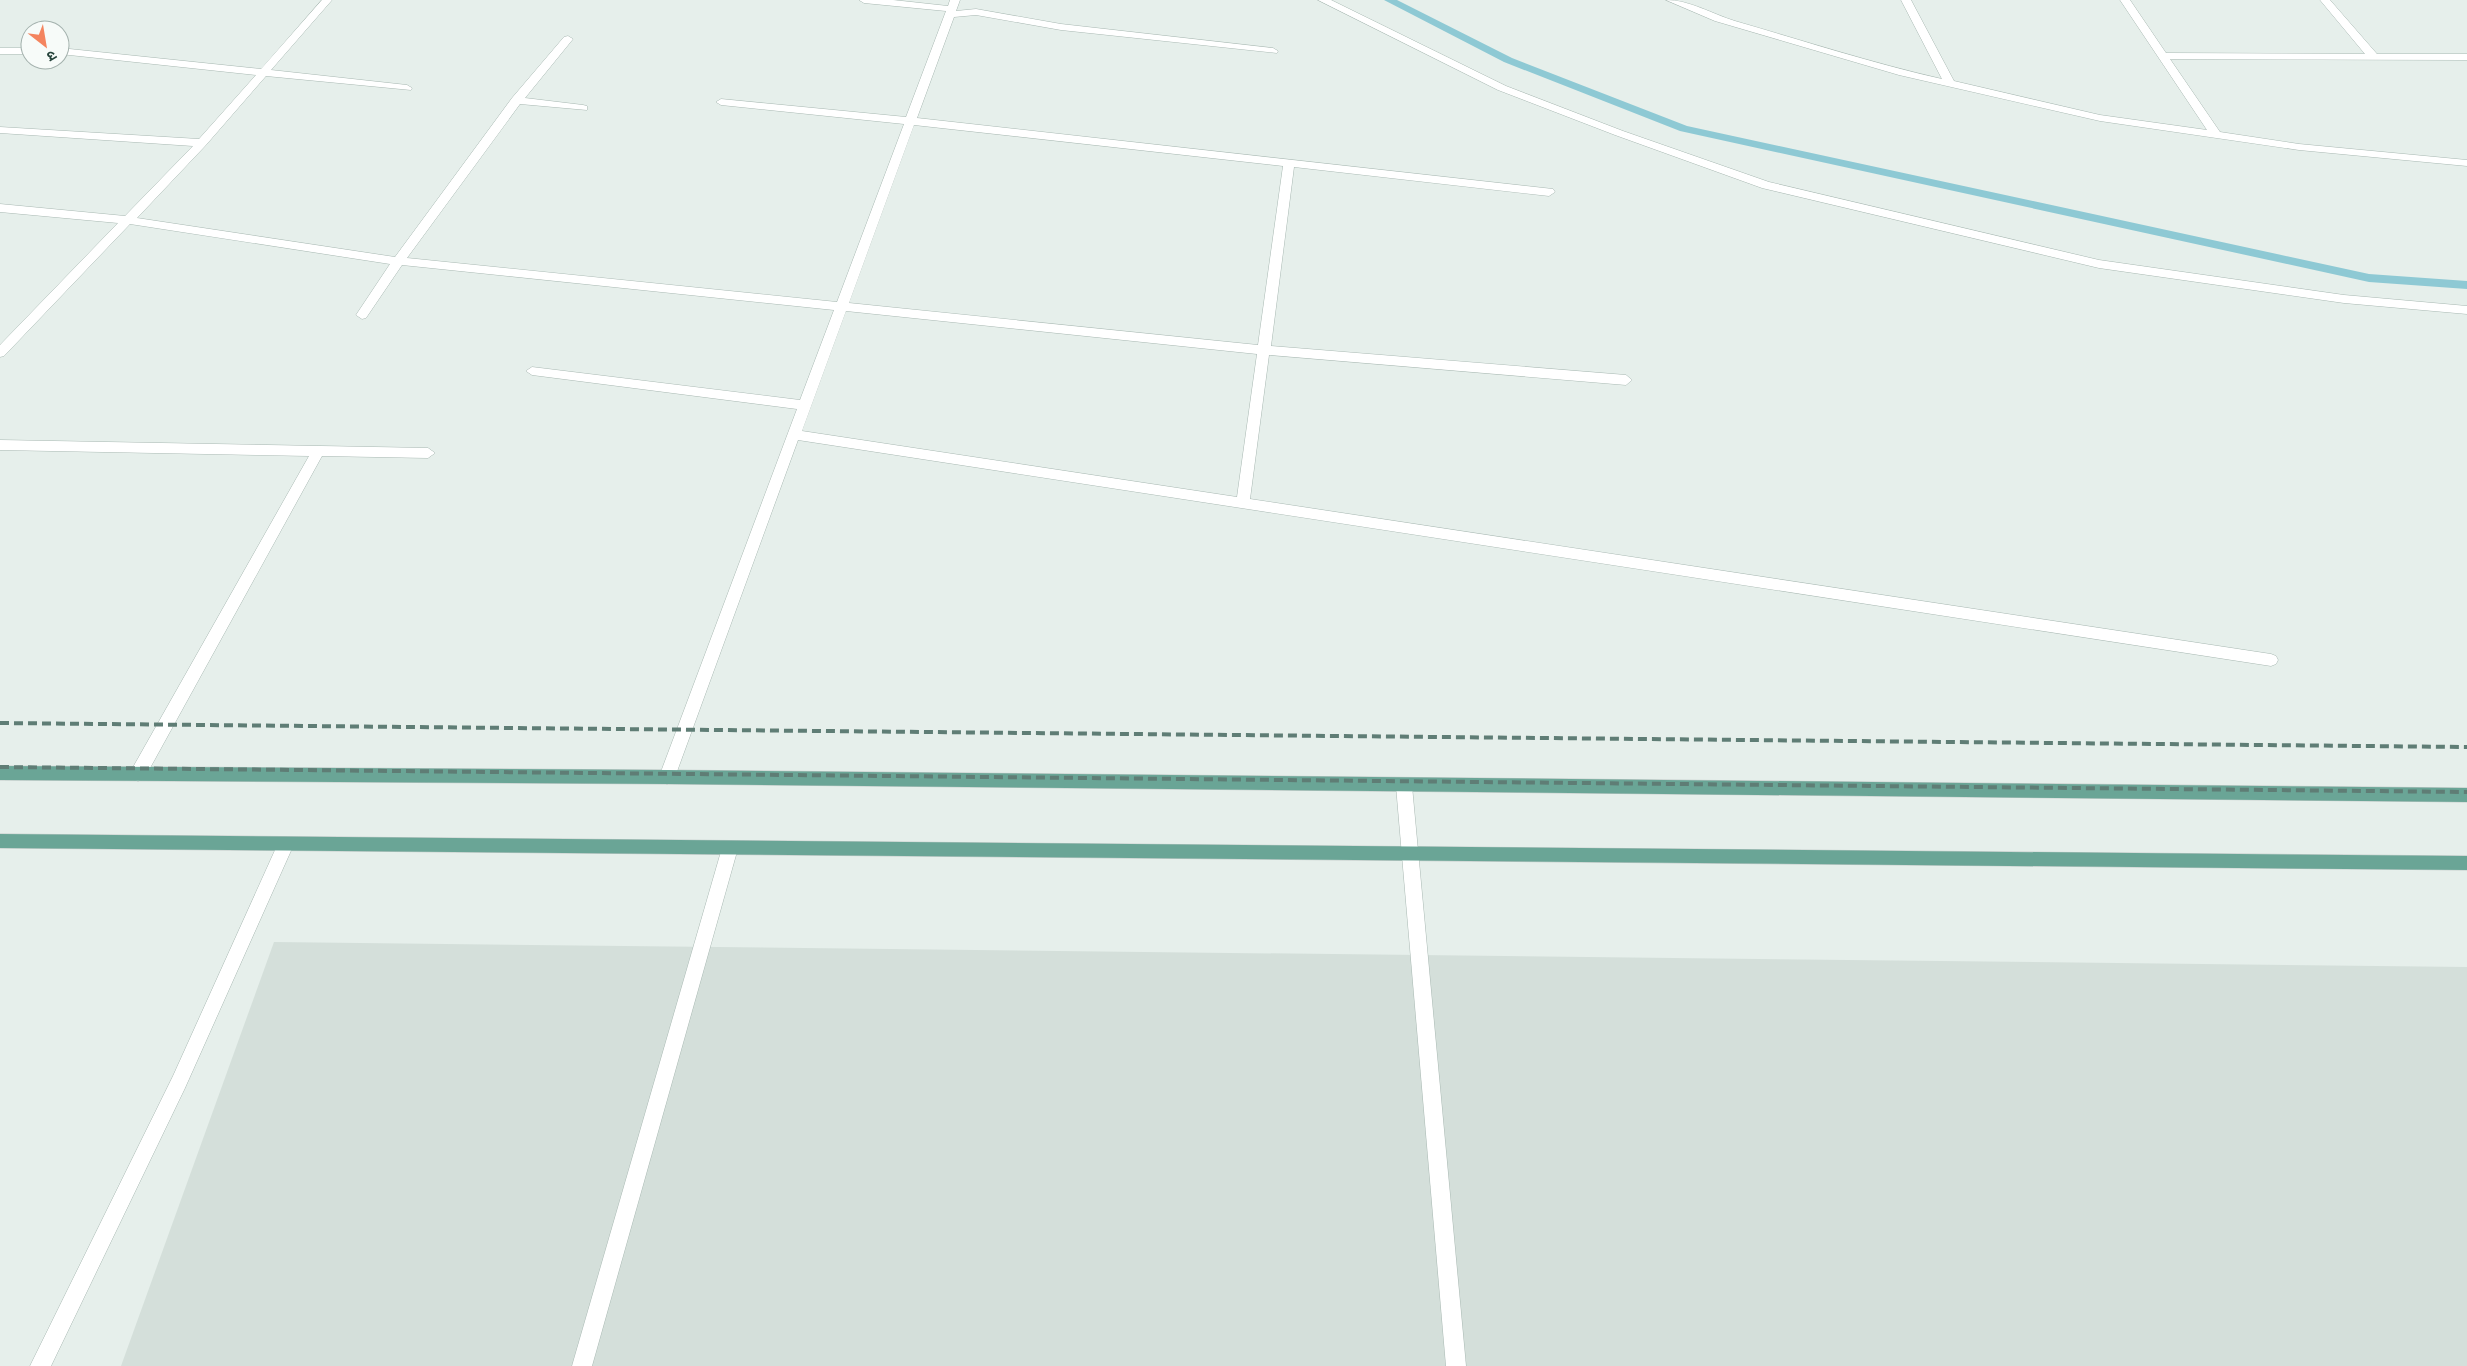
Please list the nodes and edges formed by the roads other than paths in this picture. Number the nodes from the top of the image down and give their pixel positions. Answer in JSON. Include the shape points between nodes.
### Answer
{"nodes":[{"id":1,"x":327,"y":0,"type":"edge"},
{"id":2,"x":864,"y":0,"type":"edge"},
{"id":3,"x":1323,"y":0,"type":"edge"},
{"id":4,"x":1671,"y":0,"type":"edge"},
{"id":5,"x":1906,"y":0,"type":"edge"},
{"id":6,"x":2125,"y":0,"type":"edge"},
{"id":7,"x":2325,"y":0,"type":"edge"},
{"id":8,"x":952,"y":8,"type":"edge"},
{"id":9,"x":568,"y":39,"type":"dead end"},
{"id":10,"x":0,"y":51,"type":"edge"},
{"id":11,"x":1274,"y":51,"type":"dead end"},
{"id":12,"x":20,"y":52,"type":"edge"},
{"id":13,"x":70,"y":53,"type":"edge"},
{"id":14,"x":2163,"y":56,"type":"junction"},
{"id":15,"x":2374,"y":57,"type":"junction"},
{"id":16,"x":2455,"y":57,"type":"junction"},
{"id":17,"x":2467,"y":57,"type":"edge"},
{"id":18,"x":2467,"y":70,"type":"edge"},
{"id":19,"x":264,"y":72,"type":"junction"},
{"id":20,"x":1950,"y":84,"type":"junction"},
{"id":21,"x":407,"y":88,"type":"dead end"},
{"id":22,"x":516,"y":100,"type":"junction"},
{"id":23,"x":721,"y":102,"type":"dead end"},
{"id":24,"x":583,"y":108,"type":"dead end"},
{"id":25,"x":911,"y":121,"type":"junction"},
{"id":26,"x":0,"y":130,"type":"edge"},
{"id":27,"x":2216,"y":135,"type":"junction"},
{"id":28,"x":202,"y":143,"type":"junction"},
{"id":29,"x":1289,"y":163,"type":"junction"},
{"id":30,"x":2467,"y":163,"type":"edge"},
{"id":31,"x":1549,"y":192,"type":"dead end"},
{"id":32,"x":0,"y":208,"type":"edge"},
{"id":33,"x":126,"y":220,"type":"junction"},
{"id":34,"x":398,"y":261,"type":"junction"},
{"id":35,"x":842,"y":306,"type":"junction"},
{"id":36,"x":2467,"y":310,"type":"edge"},
{"id":37,"x":362,"y":316,"type":"dead end"},
{"id":38,"x":1264,"y":350,"type":"junction"},
{"id":39,"x":0,"y":353,"type":"edge"},
{"id":40,"x":532,"y":371,"type":"dead end"},
{"id":41,"x":1626,"y":380,"type":"dead end"},
{"id":42,"x":805,"y":405,"type":"junction"},
{"id":43,"x":794,"y":435,"type":"junction"},
{"id":44,"x":0,"y":444,"type":"edge"},
{"id":45,"x":318,"y":451,"type":"junction"},
{"id":46,"x":428,"y":453,"type":"dead end"},
{"id":47,"x":1243,"y":504,"type":"junction"},
{"id":48,"x":2271,"y":660,"type":"dead end"},
{"id":49,"x":0,"y":773,"type":"edge"},
{"id":50,"x":138,"y":774,"type":"junction"},
{"id":51,"x":667,"y":777,"type":"junction"},
{"id":52,"x":1404,"y":786,"type":"junction"},
{"id":53,"x":2467,"y":795,"type":"edge"},
{"id":54,"x":0,"y":842,"type":"edge"},
{"id":55,"x":286,"y":844,"type":"junction"},
{"id":56,"x":730,"y":848,"type":"junction"},
{"id":57,"x":1410,"y":854,"type":"junction"},
{"id":58,"x":2467,"y":863,"type":"edge"},
{"id":59,"x":40,"y":1366,"type":"edge"},
{"id":60,"x":582,"y":1366,"type":"edge"},
{"id":61,"x":1456,"y":1366,"type":"edge"}],
"edges":[{"from":1,"to":19,"type":"street"},
{"from":2,"to":8,"type":"street"},
{"from":3,"to":36,"type":"street","via":[[1502,88],[1766,185],[2099,264],[2344,299]]},
{"from":4,"to":20,"type":"street","via":[[1719,19]]},
{"from":5,"to":20,"type":"street"},
{"from":6,"to":14,"type":"street"},
{"from":7,"to":15,"type":"street"},
{"from":8,"to":11,"type":"street","via":[[1061,27]]},
{"from":8,"to":25,"type":"street"},
{"from":9,"to":22,"type":"street"},
{"from":10,"to":12,"type":"street"},
{"from":13,"to":19,"type":"street"},
{"from":14,"to":15,"type":"street"},
{"from":14,"to":27,"type":"street"},
{"from":15,"to":16,"type":"street"},
{"from":16,"to":17,"type":"street"},
{"from":16,"to":18,"type":"street"},
{"from":19,"to":21,"type":"street"},
{"from":19,"to":28,"type":"street"},
{"from":20,"to":27,"type":"street","via":[[2100,118]]},
{"from":22,"to":24,"type":"street"},
{"from":22,"to":34,"type":"street"},
{"from":23,"to":25,"type":"street"},
{"from":25,"to":29,"type":"street"},
{"from":25,"to":35,"type":"street"},
{"from":26,"to":28,"type":"street"},
{"from":27,"to":30,"type":"street","via":[[2299,147]]},
{"from":28,"to":33,"type":"street"},
{"from":29,"to":31,"type":"street"},
{"from":29,"to":38,"type":"street"},
{"from":32,"to":33,"type":"street"},
{"from":33,"to":34,"type":"street"},
{"from":33,"to":39,"type":"street"},
{"from":34,"to":35,"type":"street"},
{"from":34,"to":37,"type":"street"},
{"from":35,"to":38,"type":"street"},
{"from":35,"to":42,"type":"street"},
{"from":38,"to":41,"type":"street"},
{"from":38,"to":47,"type":"street"},
{"from":40,"to":42,"type":"street"},
{"from":42,"to":43,"type":"street"},
{"from":43,"to":47,"type":"street"},
{"from":43,"to":51,"type":"street"},
{"from":44,"to":45,"type":"street"},
{"from":45,"to":46,"type":"street"},
{"from":45,"to":50,"type":"street"},
{"from":47,"to":48,"type":"street"},
{"from":49,"to":50,"type":"main road"},
{"from":50,"to":51,"type":"main road"},
{"from":51,"to":52,"type":"main road"},
{"from":52,"to":53,"type":"main road"},
{"from":52,"to":57,"type":"street"},
{"from":54,"to":55,"type":"main road"},
{"from":55,"to":56,"type":"main road"},
{"from":55,"to":59,"type":"street","via":[[179,1082]]},
{"from":56,"to":57,"type":"main road"},
{"from":56,"to":60,"type":"street"},
{"from":57,"to":58,"type":"main road"},
{"from":57,"to":61,"type":"street"}]}
